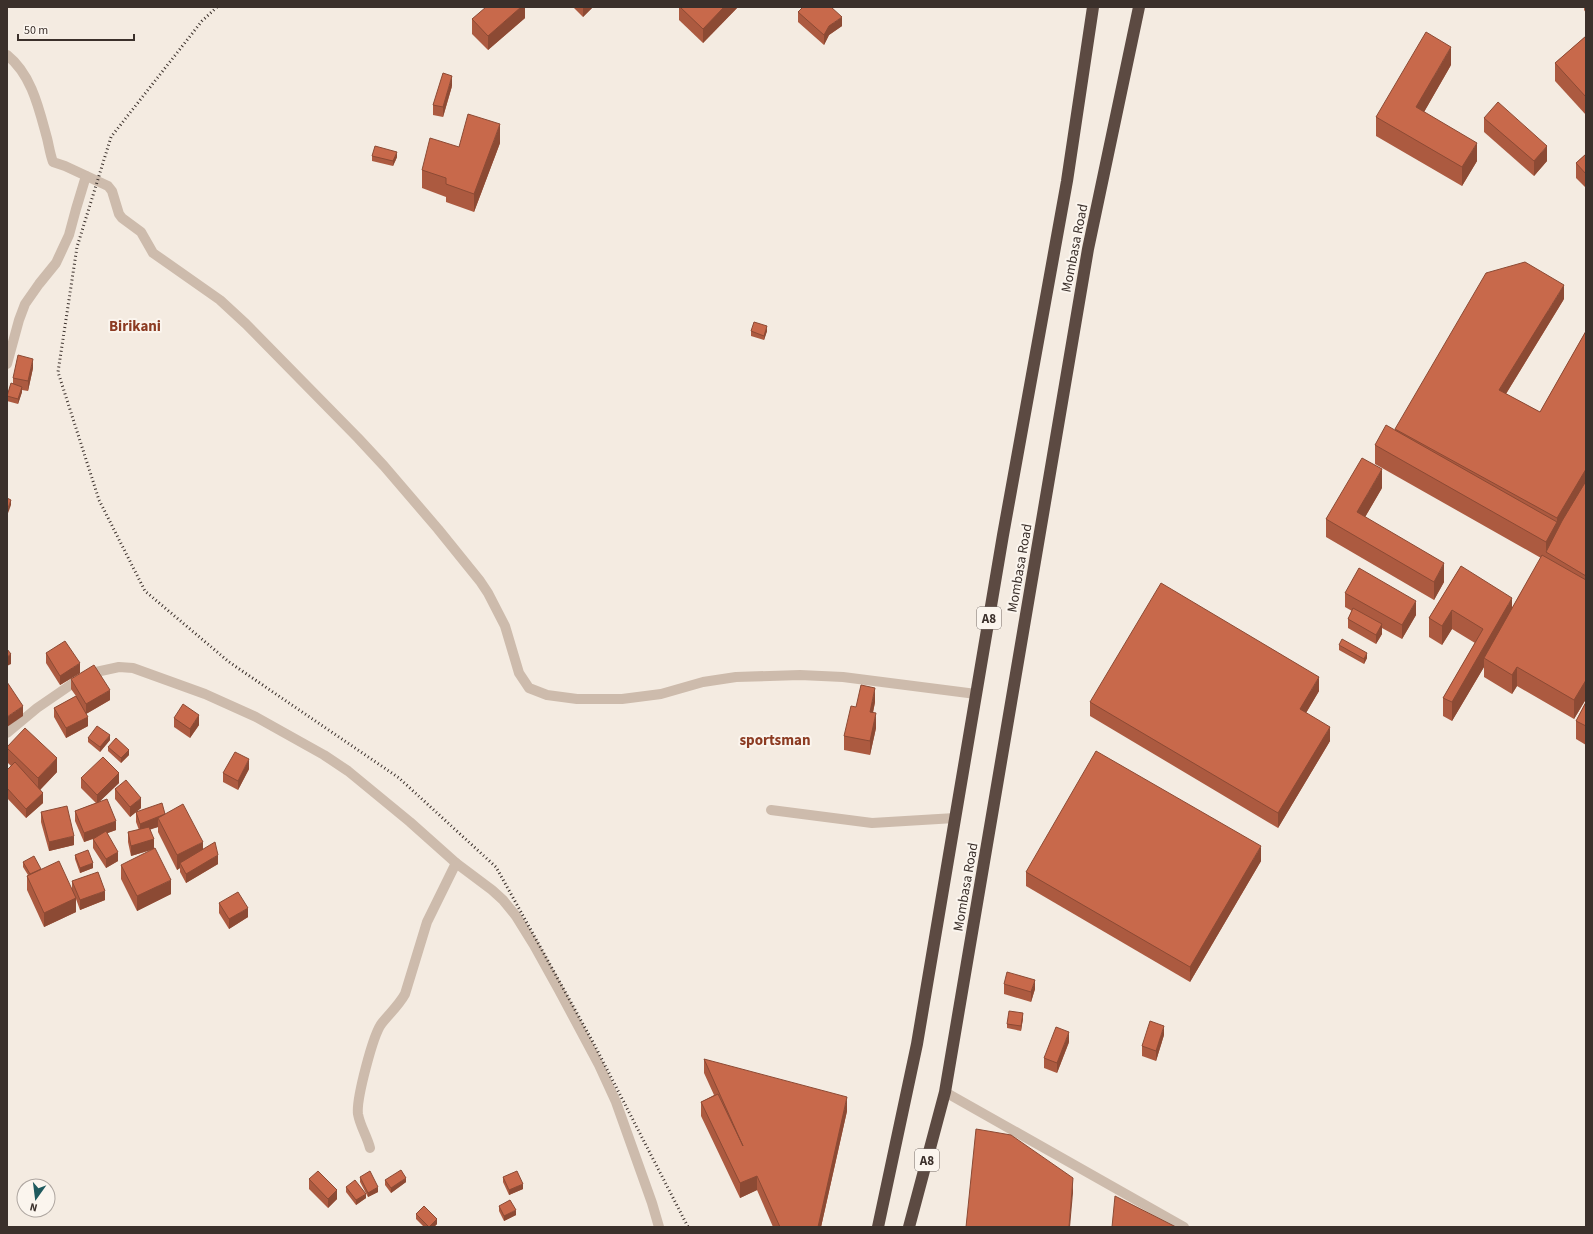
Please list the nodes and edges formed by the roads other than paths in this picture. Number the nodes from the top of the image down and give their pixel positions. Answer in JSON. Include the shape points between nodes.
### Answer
{"nodes":[{"id":1,"x":1093,"y":7,"type":"edge"},
{"id":2,"x":1139,"y":7,"type":"edge"},
{"id":3,"x":7,"y":55,"type":"edge"},
{"id":4,"x":86,"y":176,"type":"junction"},
{"id":5,"x":7,"y":364,"type":"edge"},
{"id":6,"x":976,"y":694,"type":"junction"},
{"id":7,"x":7,"y":733,"type":"edge"},
{"id":8,"x":771,"y":810,"type":"dead end"},
{"id":9,"x":955,"y":818,"type":"junction"},
{"id":10,"x":456,"y":863,"type":"junction"},
{"id":11,"x":945,"y":1092,"type":"junction"},
{"id":12,"x":370,"y":1148,"type":"dead end"},
{"id":13,"x":659,"y":1227,"type":"edge"},
{"id":14,"x":878,"y":1227,"type":"edge"},
{"id":15,"x":909,"y":1227,"type":"edge"},
{"id":16,"x":1184,"y":1227,"type":"edge"}],
"edges":[{"from":1,"to":6,"type":"highway","name":"Mombasa Road","number":"A8","via":[[1067,181]]},
{"from":2,"to":11,"type":"highway","name":"Mombasa Road","number":"A8","via":[[1087,257]]},
{"from":3,"to":4,"type":"street","via":[[25,75],[33,92],[52,162]]},
{"from":4,"to":5,"type":"street","via":[[69,235],[56,263],[25,304]]},
{"from":4,"to":6,"type":"street","via":[[108,186],[119,214],[141,232],[153,253],[220,300],[241,319],[394,477],[488,593],[505,626],[519,673],[529,688],[547,694],[576,698],[622,699],[661,694],[702,682],[736,677],[800,675],[843,677]]},
{"from":6,"to":9,"type":"highway","name":"Mombasa Road","number":"A8"},
{"from":7,"to":10,"type":"street","via":[[72,684],[96,672],[119,667],[142,671],[205,694],[256,717],[324,755],[410,822]]},
{"from":8,"to":9,"type":"street","via":[[872,823]]},
{"from":9,"to":14,"type":"highway","name":"Mombasa Road","number":"A8","via":[[917,1044]]},
{"from":10,"to":12,"type":"street","via":[[425,928],[405,994],[381,1024],[366,1064],[358,1112],[362,1131]]},
{"from":10,"to":13,"type":"street","via":[[503,900],[534,945],[616,1102]]},
{"from":11,"to":15,"type":"highway","name":"Mombasa Road","number":"A8"},
{"from":11,"to":16,"type":"street"}]}
